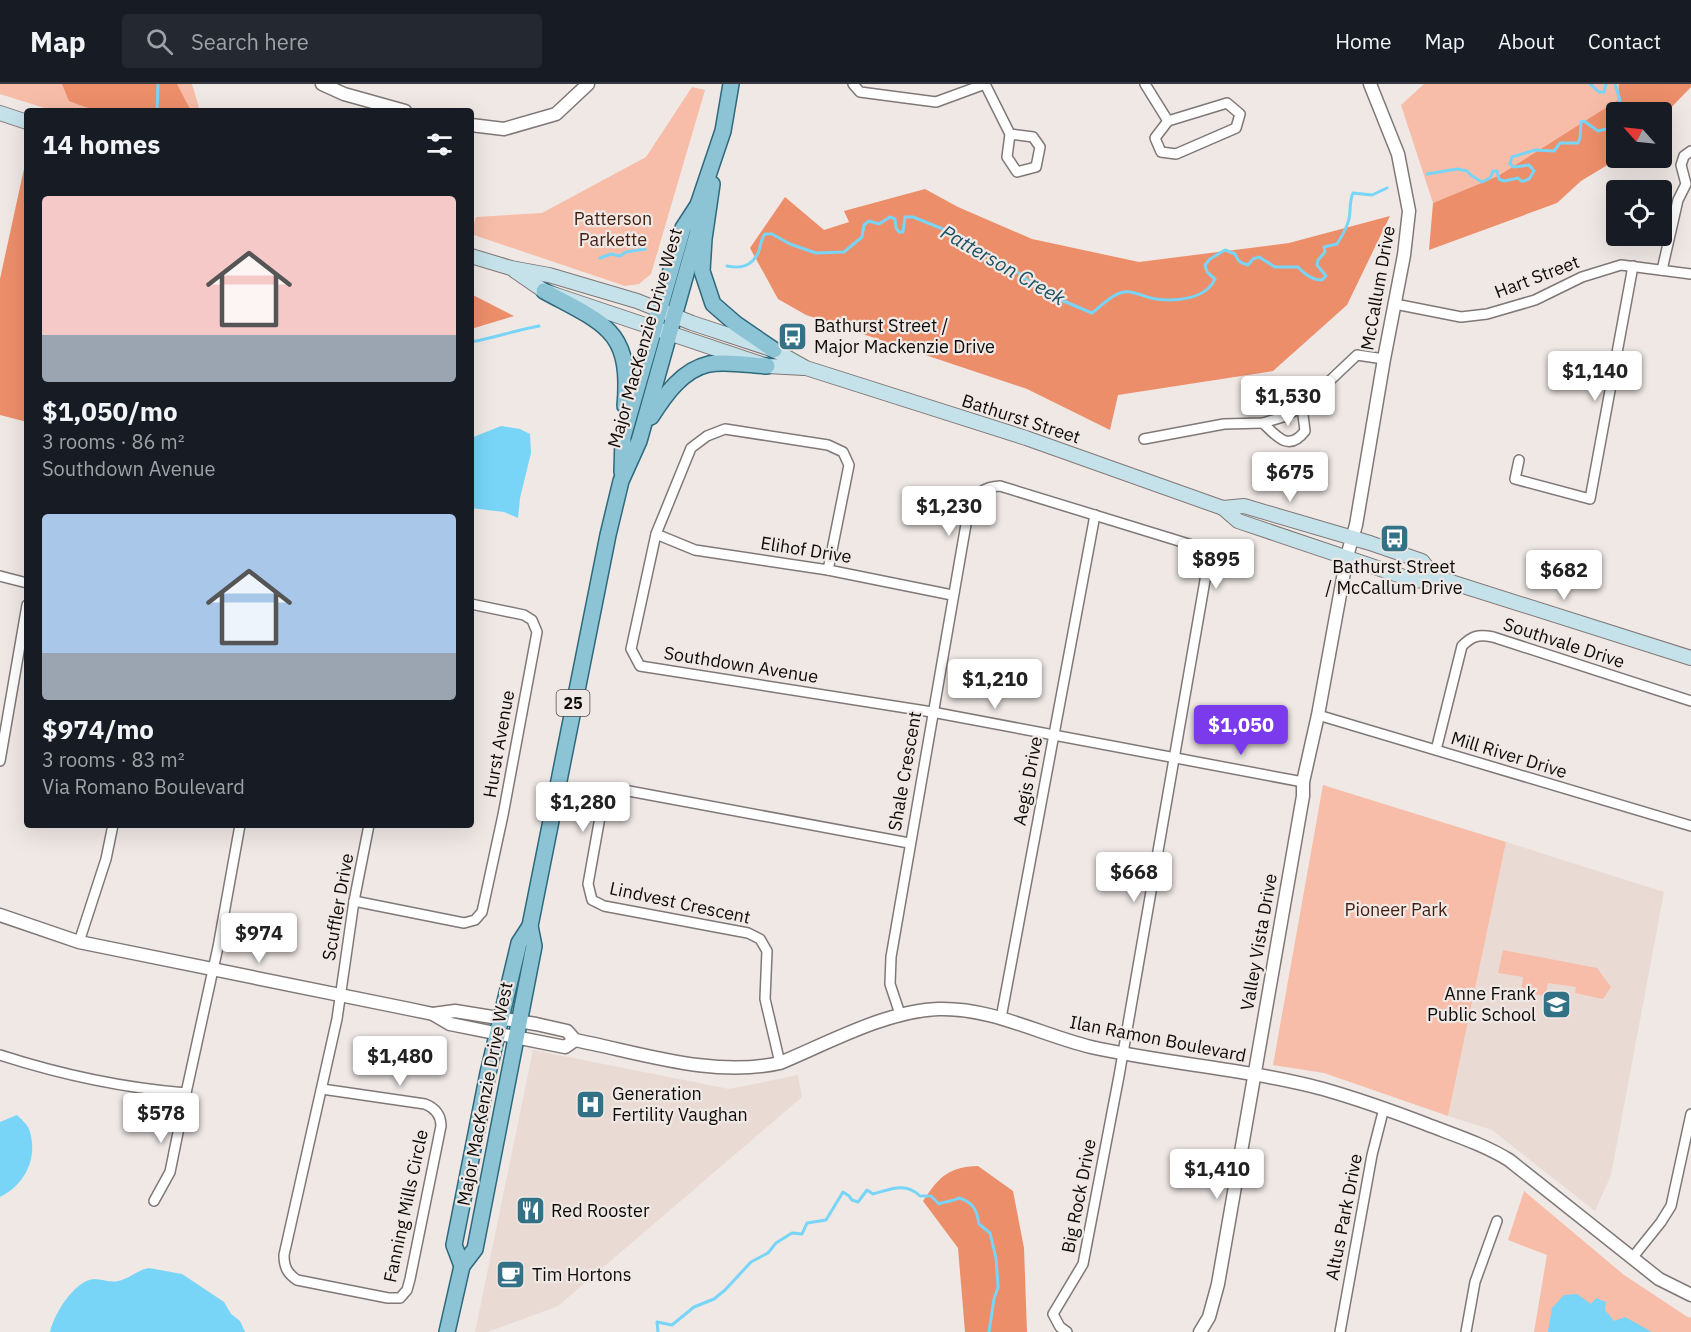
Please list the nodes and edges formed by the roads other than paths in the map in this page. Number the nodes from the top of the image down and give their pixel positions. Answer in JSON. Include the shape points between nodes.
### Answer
{"nodes":[{"id":1,"x":322,"y":84,"type":"edge"},
{"id":2,"x":588,"y":84,"type":"edge"},
{"id":3,"x":731,"y":84,"type":"edge"},
{"id":4,"x":854,"y":84,"type":"edge"},
{"id":5,"x":985,"y":84,"type":"edge"},
{"id":6,"x":1145,"y":84,"type":"edge"},
{"id":7,"x":1371,"y":84,"type":"edge"},
{"id":8,"x":394,"y":108,"type":"edge"},
{"id":9,"x":0,"y":113,"type":"edge"},
{"id":10,"x":24,"y":121,"type":"edge"},
{"id":11,"x":1168,"y":121,"type":"junction"},
{"id":12,"x":474,"y":125,"type":"edge"},
{"id":13,"x":1010,"y":134,"type":"junction"},
{"id":14,"x":1691,"y":151,"type":"edge"},
{"id":15,"x":714,"y":158,"type":"junction"},
{"id":16,"x":1688,"y":184,"type":"edge"},
{"id":17,"x":474,"y":257,"type":"edge"},
{"id":18,"x":1633,"y":266,"type":"junction"},
{"id":19,"x":511,"y":268,"type":"junction"},
{"id":20,"x":1662,"y":270,"type":"junction"},
{"id":21,"x":1691,"y":274,"type":"edge"},
{"id":22,"x":544,"y":291,"type":"junction"},
{"id":23,"x":1395,"y":304,"type":"junction"},
{"id":24,"x":666,"y":313,"type":"junction"},
{"id":25,"x":661,"y":330,"type":"junction"},
{"id":26,"x":774,"y":350,"type":"junction"},
{"id":27,"x":1384,"y":359,"type":"junction"},
{"id":28,"x":767,"y":366,"type":"junction"},
{"id":29,"x":806,"y":368,"type":"junction"},
{"id":30,"x":1302,"y":407,"type":"junction"},
{"id":31,"x":1263,"y":423,"type":"junction"},
{"id":32,"x":641,"y":433,"type":"junction"},
{"id":33,"x":623,"y":437,"type":"junction"},
{"id":34,"x":1144,"y":439,"type":"dead end"},
{"id":35,"x":1519,"y":460,"type":"dead end"},
{"id":36,"x":621,"y":481,"type":"junction"},
{"id":37,"x":1223,"y":508,"type":"junction"},
{"id":38,"x":1095,"y":515,"type":"junction"},
{"id":39,"x":656,"y":534,"type":"junction"},
{"id":40,"x":1352,"y":538,"type":"junction"},
{"id":41,"x":1347,"y":556,"type":"junction"},
{"id":42,"x":828,"y":570,"type":"junction"},
{"id":43,"x":0,"y":576,"type":"edge"},
{"id":44,"x":1435,"y":577,"type":"junction"},
{"id":45,"x":24,"y":582,"type":"edge"},
{"id":46,"x":952,"y":595,"type":"junction"},
{"id":47,"x":474,"y":605,"type":"edge"},
{"id":48,"x":24,"y":622,"type":"edge"},
{"id":49,"x":1691,"y":658,"type":"edge"},
{"id":50,"x":1691,"y":701,"type":"edge"},
{"id":51,"x":932,"y":712,"type":"junction"},
{"id":52,"x":1318,"y":715,"type":"junction"},
{"id":53,"x":1054,"y":734,"type":"junction"},
{"id":54,"x":1436,"y":750,"type":"junction"},
{"id":55,"x":1173,"y":757,"type":"junction"},
{"id":56,"x":0,"y":761,"type":"edge"},
{"id":57,"x":1303,"y":782,"type":"junction"},
{"id":58,"x":1691,"y":826,"type":"edge"},
{"id":59,"x":112,"y":828,"type":"edge"},
{"id":60,"x":239,"y":828,"type":"edge"},
{"id":61,"x":368,"y":828,"type":"edge"},
{"id":62,"x":909,"y":843,"type":"junction"},
{"id":63,"x":354,"y":901,"type":"junction"},
{"id":64,"x":0,"y":915,"type":"edge"},
{"id":65,"x":530,"y":926,"type":"junction"},
{"id":66,"x":80,"y":942,"type":"junction"},
{"id":67,"x":213,"y":970,"type":"junction"},
{"id":68,"x":341,"y":996,"type":"junction"},
{"id":69,"x":900,"y":1014,"type":"junction"},
{"id":70,"x":1001,"y":1018,"type":"junction"},
{"id":71,"x":519,"y":1022,"type":"junction"},
{"id":72,"x":499,"y":1026,"type":"junction"},
{"id":73,"x":516,"y":1038,"type":"junction"},
{"id":74,"x":575,"y":1040,"type":"junction"},
{"id":75,"x":1123,"y":1054,"type":"junction"},
{"id":76,"x":0,"y":1055,"type":"edge"},
{"id":77,"x":780,"y":1063,"type":"junction"},
{"id":78,"x":1254,"y":1075,"type":"junction"},
{"id":79,"x":322,"y":1089,"type":"junction"},
{"id":80,"x":186,"y":1094,"type":"junction"},
{"id":81,"x":1384,"y":1108,"type":"junction"},
{"id":82,"x":1691,"y":1114,"type":"edge"},
{"id":83,"x":154,"y":1201,"type":"dead end"},
{"id":84,"x":1497,"y":1221,"type":"dead end"},
{"id":85,"x":1633,"y":1257,"type":"junction"},
{"id":86,"x":462,"y":1266,"type":"junction"},
{"id":87,"x":1691,"y":1295,"type":"edge"},
{"id":88,"x":447,"y":1332,"type":"edge"},
{"id":89,"x":1067,"y":1332,"type":"edge"},
{"id":90,"x":1200,"y":1332,"type":"edge"},
{"id":91,"x":1340,"y":1332,"type":"edge"},
{"id":92,"x":1466,"y":1332,"type":"edge"}],
"edges":[{"from":1,"to":8,"type":"street"},
{"from":2,"to":12,"type":"street","via":[[556,114],[504,129]]},
{"from":3,"to":15,"type":"main road","name":"Major MacKenzie Drive West","number":"25"},
{"from":4,"to":5,"type":"street","via":[[860,92],[936,102]]},
{"from":5,"to":13,"type":"street"},
{"from":6,"to":11,"type":"street"},
{"from":7,"to":23,"type":"street","name":"McCallum Drive","via":[[1398,154],[1409,211]]},
{"from":9,"to":10,"type":"main road"},
{"from":11,"to":11,"type":"street","via":[[1155,138],[1161,152],[1176,154],[1236,128],[1240,114],[1227,103]]},
{"from":13,"to":13,"type":"street","via":[[1033,137],[1040,147],[1036,167],[1017,172],[1007,157]]},
{"from":14,"to":16,"type":"street","via":[[1681,165]]},
{"from":15,"to":24,"type":"main road","name":"Major MacKenzie Drive West","number":"25","via":[[698,205],[698,231]]},
{"from":15,"to":26,"type":"main road","via":[[702,271],[713,304]]},
{"from":16,"to":20,"type":"street","via":[[1678,200]]},
{"from":17,"to":19,"type":"main road","name":"Bathurst Street"},
{"from":18,"to":20,"type":"street","name":"Hart Street"},
{"from":18,"to":23,"type":"street","name":"Hart Street","via":[[1582,277],[1535,300],[1487,314],[1461,317]]},
{"from":18,"to":35,"type":"street","via":[[1590,499],[1515,479]]},
{"from":19,"to":22,"type":"main road","name":"Bathurst Street"},
{"from":19,"to":24,"type":"main road","name":"Bathurst Street","via":[[549,275]]},
{"from":20,"to":21,"type":"street","name":"Hart Street"},
{"from":22,"to":25,"type":"main road","name":"Bathurst Street"},
{"from":22,"to":33,"type":"main road","via":[[600,322],[619,345],[627,380]]},
{"from":23,"to":27,"type":"street","name":"McCallum Drive"},
{"from":24,"to":25,"type":"main road","name":"Major MacKenzie Drive West","number":"25"},
{"from":24,"to":26,"type":"main road","name":"Bathurst Street"},
{"from":25,"to":28,"type":"main road","name":"Bathurst Street"},
{"from":25,"to":32,"type":"main road","name":"Major MacKenzie Drive West","number":"25"},
{"from":25,"to":33,"type":"main road","name":"Major MacKenzie Drive West","number":"25"},
{"from":26,"to":29,"type":"main road","name":"Bathurst Street"},
{"from":27,"to":30,"type":"street","via":[[1357,355]]},
{"from":27,"to":40,"type":"street","name":"McCallum Drive"},
{"from":28,"to":29,"type":"main road","name":"Bathurst Street"},
{"from":28,"to":32,"type":"main road","via":[[710,364],[688,373],[666,394]]},
{"from":29,"to":37,"type":"main road","name":"Bathurst Street","via":[[1026,438]]},
{"from":30,"to":31,"type":"street"},
{"from":30,"to":31,"type":"street","via":[[1305,430],[1298,439],[1288,442],[1278,438]]},
{"from":31,"to":34,"type":"street","via":[[1224,424]]},
{"from":32,"to":36,"type":"main road","name":"Major MacKenzie Drive West","number":"25"},
{"from":33,"to":36,"type":"main road","name":"Major MacKenzie Drive West","number":"25"},
{"from":36,"to":65,"type":"main road","name":"Major MacKenzie Drive West","number":"25"},
{"from":37,"to":40,"type":"main road","name":"Bathurst Street","via":[[1244,506]]},
{"from":37,"to":41,"type":"main road","name":"Bathurst Street","via":[[1238,521]]},
{"from":38,"to":46,"type":"street","name":"Shale Crescent","via":[[1000,486],[978,492],[969,507]]},
{"from":38,"to":53,"type":"street","name":"Aegis Drive"},
{"from":38,"to":55,"type":"street","name":"Shale Crescent","via":[[1192,545],[1203,550],[1208,563]]},
{"from":39,"to":42,"type":"street","name":"Elihof Drive","via":[[695,550]]},
{"from":39,"to":42,"type":"street","name":"Southdown Avenue","via":[[691,448],[706,436],[725,429],[828,445],[843,452],[849,465]]},
{"from":39,"to":51,"type":"street","name":"Southdown Avenue","via":[[631,649],[640,666]]},
{"from":40,"to":41,"type":"street","name":"McCallum Drive"},
{"from":40,"to":44,"type":"main road","name":"Bathurst Street","via":[[1422,561]]},
{"from":41,"to":44,"type":"main road","name":"Bathurst Street","via":[[1416,580]]},
{"from":41,"to":52,"type":"street","name":"Valley Vista Drive"},
{"from":42,"to":46,"type":"street","name":"Elihof Drive"},
{"from":43,"to":45,"type":"street"},
{"from":44,"to":49,"type":"main road","name":"Bathurst Street"},
{"from":46,"to":51,"type":"street","name":"Shale Crescent"},
{"from":47,"to":63,"type":"street","name":"Hurst Avenue","via":[[524,615],[532,620],[537,632],[482,912],[464,923]]},
{"from":48,"to":56,"type":"street"},
{"from":50,"to":54,"type":"street","name":"Southvale Drive","via":[[1479,634],[1462,646]]},
{"from":51,"to":53,"type":"street","name":"Southdown Avenue"},
{"from":51,"to":62,"type":"street","name":"Shale Crescent"},
{"from":52,"to":54,"type":"street","name":"Mill River Drive"},
{"from":52,"to":57,"type":"street","name":"Valley Vista Drive"},
{"from":53,"to":55,"type":"street","name":"Southdown Avenue"},
{"from":53,"to":70,"type":"street","name":"Aegis Drive"},
{"from":54,"to":58,"type":"street","name":"Mill River Drive"},
{"from":55,"to":57,"type":"street","name":"Southdown Avenue"},
{"from":55,"to":75,"type":"street","name":"Shale Crescent"},
{"from":57,"to":78,"type":"street","name":"Valley Vista Drive"},
{"from":59,"to":66,"type":"street"},
{"from":60,"to":67,"type":"street"},
{"from":61,"to":63,"type":"street","name":"Scuffler Drive"},
{"from":62,"to":69,"type":"street","name":"Shale Crescent","via":[[891,957],[890,984]]},
{"from":62,"to":77,"type":"street","name":"Lindvest Crescent","via":[[618,789],[607,796],[588,884],[592,900],[604,906],[748,933],[760,939],[767,951],[765,999]]},
{"from":63,"to":68,"type":"street","name":"Scuffler Drive"},
{"from":64,"to":66,"type":"street"},
{"from":65,"to":71,"type":"main road","name":"Major MacKenzie Drive West","number":"25","via":[[534,946]]},
{"from":65,"to":72,"type":"main road","name":"Major MacKenzie Drive West","number":"25","via":[[519,943]]},
{"from":66,"to":67,"type":"street"},
{"from":67,"to":68,"type":"street"},
{"from":67,"to":80,"type":"street"},
{"from":68,"to":72,"type":"street","via":[[433,1014],[455,1011]]},
{"from":68,"to":79,"type":"street","name":"Fanning Mills Circle"},
{"from":69,"to":70,"type":"street","name":"Ilan Ramon Boulevard","via":[[939,1009]]},
{"from":69,"to":77,"type":"street","name":"Ilan Ramon Boulevard"},
{"from":70,"to":75,"type":"street","name":"Ilan Ramon Boulevard","via":[[1066,1041]]},
{"from":71,"to":72,"type":"street","name":"Ilan Ramon Boulevard"},
{"from":71,"to":73,"type":"main road","name":"Major MacKenzie Drive West","number":"25"},
{"from":71,"to":74,"type":"street","name":"Ilan Ramon Boulevard","via":[[567,1031]]},
{"from":72,"to":73,"type":"street","name":"Ilan Ramon Boulevard"},
{"from":72,"to":86,"type":"main road","name":"Major MacKenzie Drive West","number":"25","via":[[454,1245]]},
{"from":73,"to":74,"type":"street","name":"Ilan Ramon Boulevard","via":[[565,1047]]},
{"from":73,"to":86,"type":"main road","name":"Major MacKenzie Drive West","number":"25","via":[[475,1249]]},
{"from":74,"to":77,"type":"street","name":"Ilan Ramon Boulevard","via":[[704,1066],[762,1067]]},
{"from":75,"to":78,"type":"street","name":"Ilan Ramon Boulevard"},
{"from":75,"to":89,"type":"street","name":"Big Rock Drive","via":[[1083,1264],[1053,1314]]},
{"from":76,"to":80,"type":"street","via":[[34,1066]]},
{"from":78,"to":81,"type":"street","name":"Ilan Ramon Boulevard","via":[[1322,1089]]},
{"from":78,"to":90,"type":"street","name":"Valley Vista Drive","via":[[1218,1284],[1209,1317]]},
{"from":79,"to":79,"type":"street","name":"Fanning Mills Circle","via":[[284,1255],[287,1273],[297,1280],[400,1298],[410,1279],[441,1126],[439,1117],[425,1104]]},
{"from":80,"to":83,"type":"street","via":[[170,1172]]},
{"from":81,"to":85,"type":"street","name":"Ilan Ramon Boulevard","via":[[1489,1148]]},
{"from":81,"to":91,"type":"street","name":"Altus Park Drive"},
{"from":82,"to":85,"type":"street","via":[[1671,1206]]},
{"from":84,"to":92,"type":"street","via":[[1475,1282]]},
{"from":85,"to":87,"type":"street","name":"Ilan Ramon Boulevard","via":[[1659,1279]]},
{"from":86,"to":88,"type":"main road","name":"Major MacKenzie Drive West","number":"25"}]}
